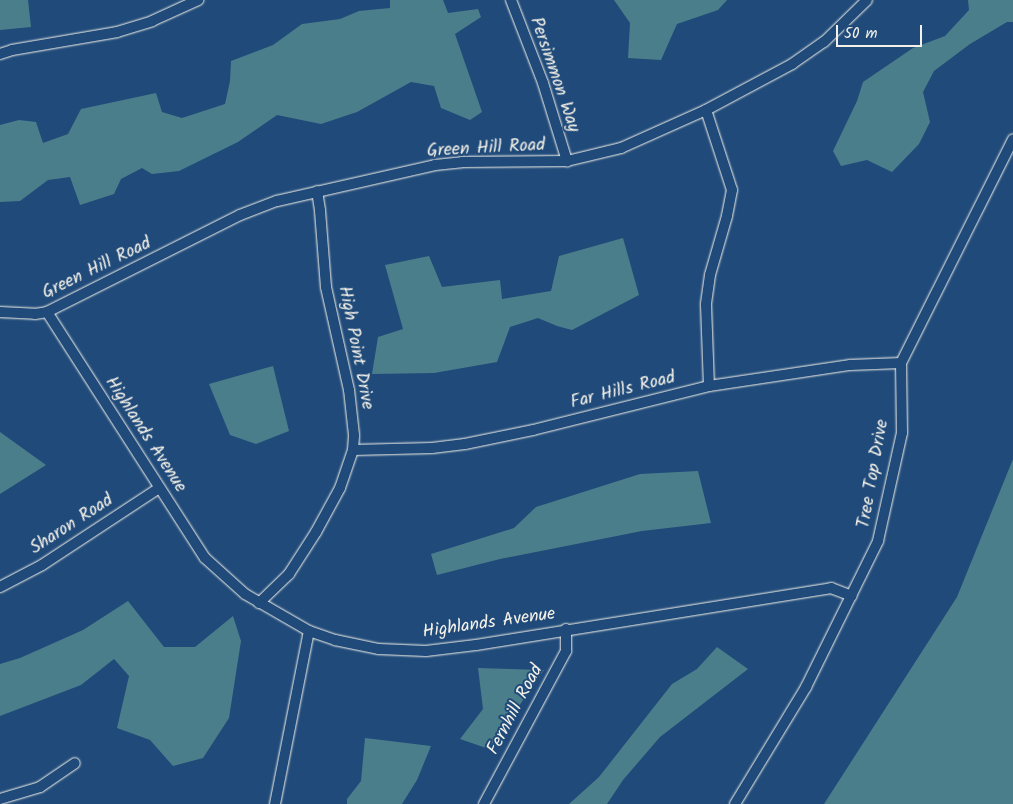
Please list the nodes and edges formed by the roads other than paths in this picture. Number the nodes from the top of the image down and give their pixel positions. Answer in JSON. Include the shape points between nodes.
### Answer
{"nodes":[{"id":1,"x":198,"y":0,"type":"edge"},
{"id":2,"x":510,"y":0,"type":"edge"},
{"id":3,"x":867,"y":0,"type":"edge"},
{"id":4,"x":0,"y":54,"type":"edge"},
{"id":5,"x":706,"y":110,"type":"junction"},
{"id":6,"x":1013,"y":139,"type":"edge"},
{"id":7,"x":566,"y":161,"type":"junction"},
{"id":8,"x":317,"y":191,"type":"junction"},
{"id":9,"x":0,"y":312,"type":"edge"},
{"id":10,"x":47,"y":312,"type":"junction"},
{"id":11,"x":902,"y":363,"type":"junction"},
{"id":12,"x":709,"y":386,"type":"junction"},
{"id":13,"x":353,"y":450,"type":"junction"},
{"id":14,"x":159,"y":488,"type":"junction"},
{"id":15,"x":0,"y":587,"type":"edge"},
{"id":16,"x":852,"y":596,"type":"junction"},
{"id":17,"x":259,"y":603,"type":"junction"},
{"id":18,"x":566,"y":630,"type":"junction"},
{"id":19,"x":309,"y":632,"type":"junction"},
{"id":20,"x":75,"y":763,"type":"dead end"},
{"id":21,"x":0,"y":799,"type":"edge"},
{"id":22,"x":275,"y":804,"type":"edge"},
{"id":23,"x":484,"y":804,"type":"edge"},
{"id":24,"x":735,"y":804,"type":"edge"}],
"edges":[{"from":1,"to":4,"type":"street","via":[[152,21],[117,32]]},
{"from":2,"to":7,"type":"street","name":"Persimmon Way","via":[[543,83]]},
{"from":3,"to":5,"type":"street","name":"Green Hill Road","via":[[824,42],[792,64]]},
{"from":5,"to":7,"type":"street","name":"Green Hill Road","via":[[621,148]]},
{"from":5,"to":12,"type":"street","via":[[732,190],[710,275],[706,305]]},
{"from":6,"to":11,"type":"street","name":"Tree Top Drive"},
{"from":7,"to":8,"type":"street","name":"Green Hill Road","via":[[435,165]]},
{"from":8,"to":10,"type":"street","name":"Green Hill Road","via":[[240,215]]},
{"from":8,"to":13,"type":"street","name":"High Point Drive","via":[[326,288],[349,390]]},
{"from":9,"to":10,"type":"street","name":"Green Hill Road"},
{"from":10,"to":14,"type":"street","name":"Highlands Avenue"},
{"from":11,"to":12,"type":"street","name":"Far Hills Road","via":[[850,365]]},
{"from":11,"to":16,"type":"street","name":"Tree Top Drive","via":[[902,433],[892,489],[878,541]]},
{"from":12,"to":13,"type":"street","name":"Far Hills Road","via":[[465,444]]},
{"from":13,"to":17,"type":"street","name":"High Point Drive","via":[[340,488],[316,532],[288,574]]},
{"from":14,"to":15,"type":"street","name":"Sharon Road","via":[[42,565]]},
{"from":14,"to":17,"type":"street","name":"Highlands Avenue","via":[[205,558],[226,579]]},
{"from":16,"to":18,"type":"street","name":"Highlands Avenue","via":[[831,588]]},
{"from":16,"to":24,"type":"street","name":"Tree Top Drive","via":[[806,687]]},
{"from":17,"to":19,"type":"street","name":"Highlands Avenue"},
{"from":18,"to":19,"type":"street","name":"Highlands Avenue","via":[[426,651],[379,649]]},
{"from":18,"to":23,"type":"street","name":"Fernhill Road","via":[[566,651]]},
{"from":19,"to":22,"type":"street"},
{"from":20,"to":21,"type":"street","via":[[40,787]]}]}
